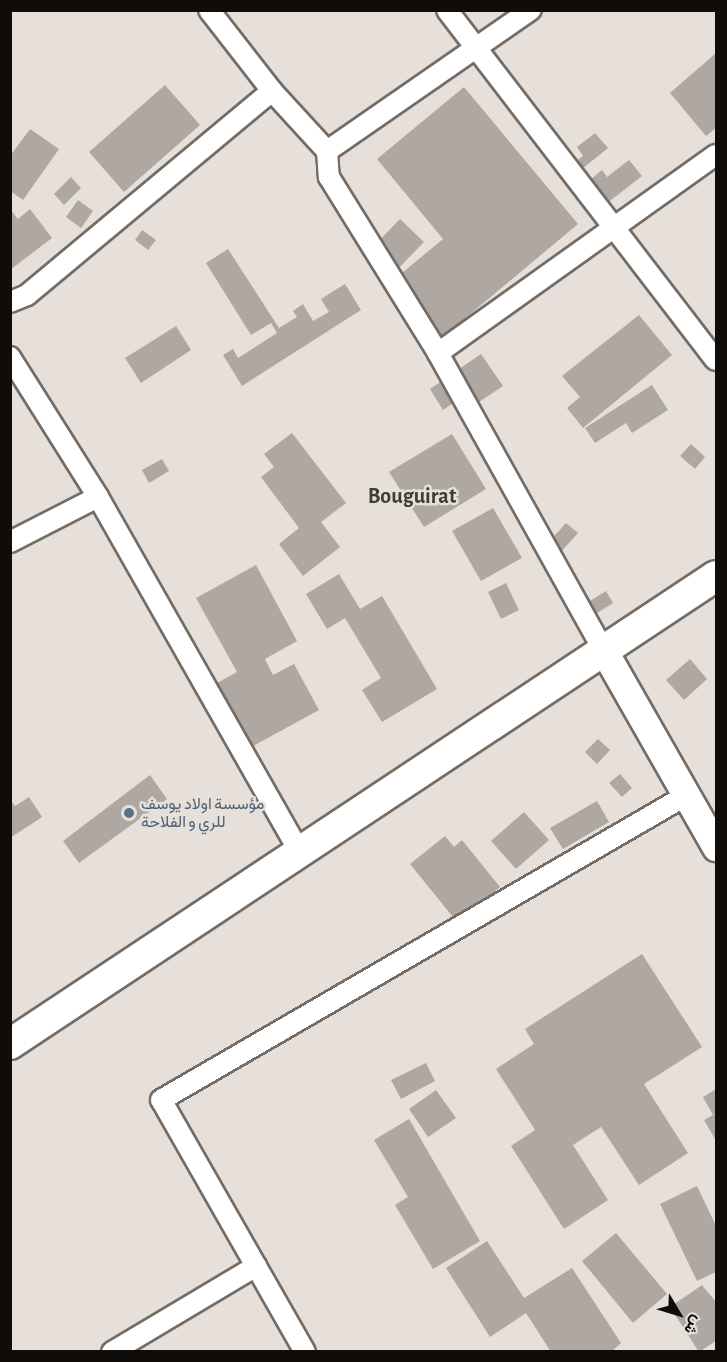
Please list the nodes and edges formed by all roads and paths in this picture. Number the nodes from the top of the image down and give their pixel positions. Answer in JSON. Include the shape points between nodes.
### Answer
{"nodes":[{"id":1,"x":209,"y":10,"type":"edge"},
{"id":2,"x":447,"y":10,"type":"edge"},
{"id":3,"x":531,"y":10,"type":"edge"},
{"id":4,"x":479,"y":49,"type":"junction"},
{"id":5,"x":272,"y":91,"type":"junction"},
{"id":6,"x":327,"y":151,"type":"junction"},
{"id":7,"x":717,"y":155,"type":"edge"},
{"id":8,"x":617,"y":229,"type":"junction"},
{"id":9,"x":10,"y":302,"type":"edge"},
{"id":10,"x":438,"y":352,"type":"junction"},
{"id":11,"x":10,"y":357,"type":"edge"},
{"id":12,"x":717,"y":360,"type":"edge"},
{"id":13,"x":98,"y":497,"type":"junction"},
{"id":14,"x":10,"y":542,"type":"edge"},
{"id":15,"x":717,"y":576,"type":"edge"},
{"id":16,"x":604,"y":651,"type":"junction"},
{"id":17,"x":687,"y":795,"type":"junction"},
{"id":18,"x":717,"y":847,"type":"edge"},
{"id":19,"x":300,"y":852,"type":"junction"},
{"id":20,"x":10,"y":1044,"type":"edge"},
{"id":21,"x":256,"y":1266,"type":"junction"},
{"id":22,"x":112,"y":1352,"type":"edge"},
{"id":23,"x":305,"y":1352,"type":"edge"}],
"edges":[{"from":1,"to":5,"type":"street"},
{"from":2,"to":4,"type":"street"},
{"from":3,"to":4,"type":"street"},
{"from":4,"to":6,"type":"street"},
{"from":4,"to":8,"type":"street"},
{"from":5,"to":6,"type":"street"},
{"from":5,"to":9,"type":"street","via":[[27,296]]},
{"from":6,"to":10,"type":"street","via":[[329,177]]},
{"from":7,"to":8,"type":"street"},
{"from":8,"to":10,"type":"street"},
{"from":8,"to":12,"type":"street"},
{"from":10,"to":16,"type":"street"},
{"from":11,"to":13,"type":"street"},
{"from":13,"to":14,"type":"street"},
{"from":13,"to":19,"type":"street"},
{"from":15,"to":16,"type":"main road"},
{"from":16,"to":17,"type":"street"},
{"from":16,"to":19,"type":"main road"},
{"from":17,"to":18,"type":"street"},
{"from":17,"to":21,"type":"street","via":[[161,1101]]},
{"from":19,"to":20,"type":"main road"},
{"from":21,"to":22,"type":"street"},
{"from":21,"to":23,"type":"street"}]}
